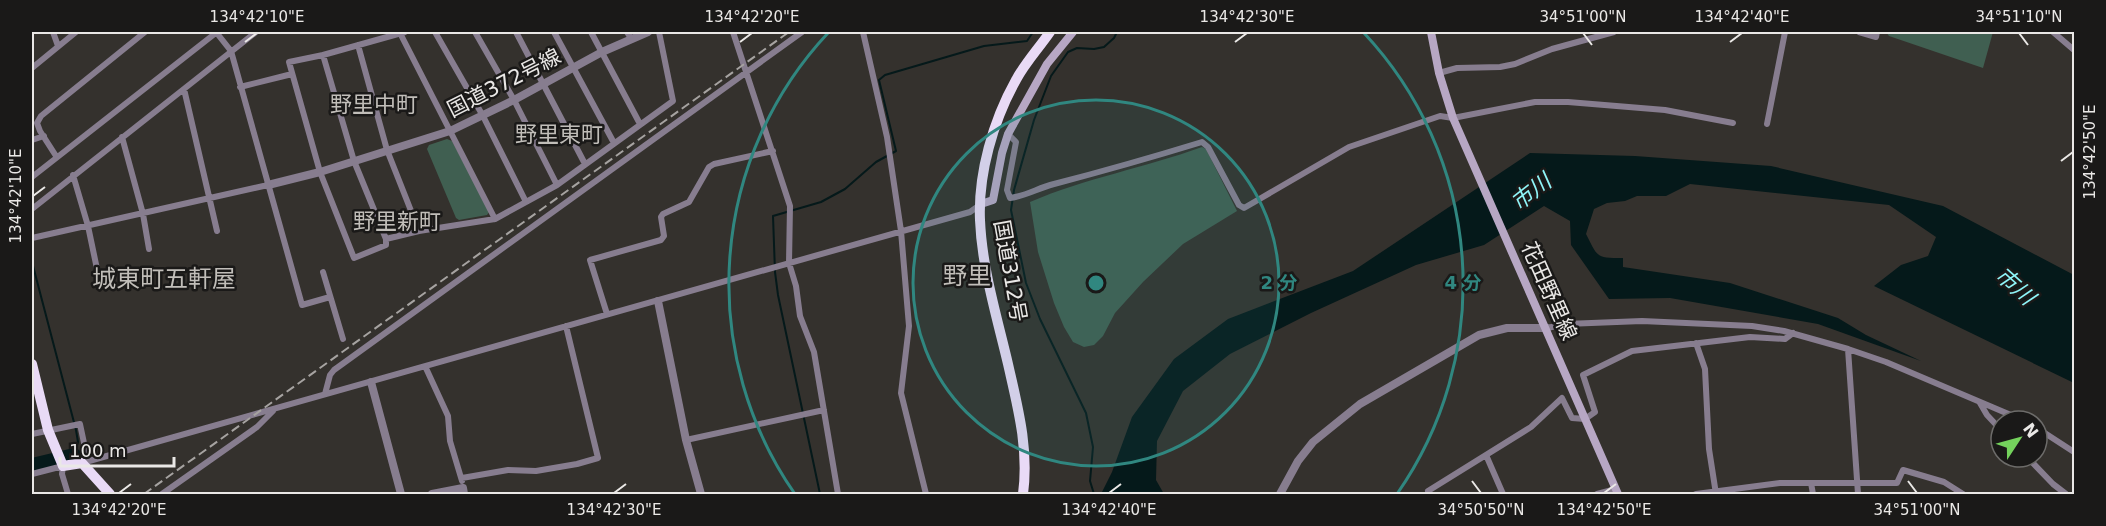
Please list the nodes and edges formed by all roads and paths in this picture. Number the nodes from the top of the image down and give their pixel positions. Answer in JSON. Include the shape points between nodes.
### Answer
{"nodes":[{"id":1,"x":53,"y":32,"type":"edge"},
{"id":2,"x":76,"y":32,"type":"edge"},
{"id":3,"x":145,"y":32,"type":"edge"},
{"id":4,"x":217,"y":32,"type":"edge"},
{"id":5,"x":256,"y":32,"type":"edge"},
{"id":6,"x":373,"y":32,"type":"edge"},
{"id":7,"x":403,"y":32,"type":"edge"},
{"id":8,"x":435,"y":32,"type":"edge"},
{"id":9,"x":475,"y":32,"type":"edge"},
{"id":10,"x":516,"y":32,"type":"edge"},
{"id":11,"x":554,"y":32,"type":"edge"},
{"id":12,"x":591,"y":32,"type":"edge"},
{"id":13,"x":648,"y":32,"type":"edge"},
{"id":14,"x":659,"y":32,"type":"edge"},
{"id":15,"x":733,"y":32,"type":"edge"},
{"id":16,"x":802,"y":32,"type":"edge"},
{"id":17,"x":863,"y":32,"type":"edge"},
{"id":18,"x":1050,"y":32,"type":"edge"},
{"id":19,"x":1072,"y":32,"type":"edge"},
{"id":20,"x":1431,"y":32,"type":"edge"},
{"id":21,"x":1611,"y":32,"type":"edge"},
{"id":22,"x":1785,"y":32,"type":"edge"},
{"id":23,"x":1858,"y":32,"type":"edge"},
{"id":24,"x":1877,"y":32,"type":"edge"},
{"id":25,"x":2053,"y":32,"type":"edge"},
{"id":26,"x":629,"y":35,"type":"edge"},
{"id":27,"x":376,"y":40,"type":"junction"},
{"id":28,"x":358,"y":45,"type":"junction"},
{"id":29,"x":58,"y":46,"type":"junction"},
{"id":30,"x":2074,"y":50,"type":"edge"},
{"id":31,"x":231,"y":51,"type":"junction"},
{"id":32,"x":602,"y":52,"type":"junction"},
{"id":33,"x":323,"y":55,"type":"junction"},
{"id":34,"x":32,"y":68,"type":"edge"},
{"id":35,"x":574,"y":68,"type":"junction"},
{"id":36,"x":747,"y":72,"type":"junction"},
{"id":37,"x":1439,"y":73,"type":"junction"},
{"id":38,"x":292,"y":74,"type":"junction"},
{"id":39,"x":544,"y":84,"type":"junction"},
{"id":40,"x":240,"y":87,"type":"junction"},
{"id":41,"x":184,"y":89,"type":"junction"},
{"id":42,"x":514,"y":100,"type":"junction"},
{"id":43,"x":483,"y":116,"type":"junction"},
{"id":44,"x":1455,"y":122,"type":"junction"},
{"id":45,"x":1733,"y":123,"type":"dead end"},
{"id":46,"x":640,"y":124,"type":"junction"},
{"id":47,"x":1767,"y":124,"type":"dead end"},
{"id":48,"x":450,"y":131,"type":"junction"},
{"id":49,"x":1008,"y":134,"type":"junction"},
{"id":50,"x":44,"y":136,"type":"junction"},
{"id":51,"x":122,"y":137,"type":"junction"},
{"id":52,"x":32,"y":140,"type":"edge"},
{"id":53,"x":614,"y":143,"type":"junction"},
{"id":54,"x":387,"y":150,"type":"junction"},
{"id":55,"x":772,"y":151,"type":"junction"},
{"id":56,"x":56,"y":156,"type":"junction"},
{"id":57,"x":354,"y":161,"type":"junction"},
{"id":58,"x":585,"y":164,"type":"junction"},
{"id":59,"x":320,"y":172,"type":"junction"},
{"id":60,"x":73,"y":175,"type":"junction"},
{"id":61,"x":32,"y":177,"type":"edge"},
{"id":62,"x":268,"y":185,"type":"junction"},
{"id":63,"x":557,"y":185,"type":"junction"},
{"id":64,"x":209,"y":199,"type":"junction"},
{"id":65,"x":526,"y":202,"type":"junction"},
{"id":66,"x":981,"y":204,"type":"junction"},
{"id":67,"x":32,"y":209,"type":"edge"},
{"id":68,"x":143,"y":214,"type":"junction"},
{"id":69,"x":495,"y":219,"type":"junction"},
{"id":70,"x":88,"y":226,"type":"junction"},
{"id":71,"x":217,"y":231,"type":"dead end"},
{"id":72,"x":419,"y":231,"type":"junction"},
{"id":73,"x":901,"y":231,"type":"junction"},
{"id":74,"x":32,"y":238,"type":"edge"},
{"id":75,"x":386,"y":239,"type":"junction"},
{"id":76,"x":149,"y":249,"type":"dead end"},
{"id":77,"x":789,"y":263,"type":"junction"},
{"id":78,"x":97,"y":269,"type":"dead end"},
{"id":79,"x":323,"y":272,"type":"dead end"},
{"id":80,"x":330,"y":297,"type":"junction"},
{"id":81,"x":658,"y":301,"type":"junction"},
{"id":82,"x":607,"y":314,"type":"junction"},
{"id":83,"x":1545,"y":323,"type":"junction"},
{"id":84,"x":566,"y":326,"type":"junction"},
{"id":85,"x":1793,"y":333,"type":"junction"},
{"id":86,"x":343,"y":339,"type":"dead end"},
{"id":87,"x":1696,"y":343,"type":"junction"},
{"id":88,"x":1848,"y":348,"type":"junction"},
{"id":89,"x":32,"y":364,"type":"edge"},
{"id":90,"x":425,"y":366,"type":"junction"},
{"id":91,"x":371,"y":381,"type":"junction"},
{"id":92,"x":326,"y":394,"type":"junction"},
{"id":93,"x":1980,"y":402,"type":"junction"},
{"id":94,"x":1997,"y":409,"type":"edge"},
{"id":95,"x":273,"y":411,"type":"junction"},
{"id":96,"x":824,"y":411,"type":"junction"},
{"id":97,"x":1989,"y":417,"type":"edge"},
{"id":98,"x":1585,"y":419,"type":"junction"},
{"id":99,"x":48,"y":430,"type":"junction"},
{"id":100,"x":32,"y":434,"type":"edge"},
{"id":101,"x":2049,"y":436,"type":"edge"},
{"id":102,"x":686,"y":440,"type":"junction"},
{"id":103,"x":2074,"y":452,"type":"edge"},
{"id":104,"x":1486,"y":455,"type":"junction"},
{"id":105,"x":62,"y":463,"type":"junction"},
{"id":106,"x":85,"y":463,"type":"junction"},
{"id":107,"x":2039,"y":469,"type":"edge"},
{"id":108,"x":32,"y":474,"type":"edge"},
{"id":109,"x":462,"y":478,"type":"junction"},
{"id":110,"x":1857,"y":482,"type":"junction"},
{"id":111,"x":1811,"y":483,"type":"junction"},
{"id":112,"x":464,"y":491,"type":"edge"},
{"id":113,"x":1617,"y":492,"type":"edge"},
{"id":114,"x":1716,"y":493,"type":"edge"},
{"id":115,"x":68,"y":495,"type":"edge"},
{"id":116,"x":110,"y":495,"type":"edge"},
{"id":117,"x":162,"y":495,"type":"edge"},
{"id":118,"x":401,"y":495,"type":"edge"},
{"id":119,"x":432,"y":495,"type":"edge"},
{"id":120,"x":701,"y":495,"type":"edge"},
{"id":121,"x":838,"y":495,"type":"edge"},
{"id":122,"x":926,"y":495,"type":"edge"},
{"id":123,"x":1023,"y":495,"type":"edge"},
{"id":124,"x":1280,"y":495,"type":"edge"},
{"id":125,"x":1430,"y":495,"type":"edge"},
{"id":126,"x":1503,"y":495,"type":"edge"},
{"id":127,"x":1597,"y":495,"type":"edge"},
{"id":128,"x":1696,"y":495,"type":"edge"},
{"id":129,"x":1813,"y":495,"type":"edge"},
{"id":130,"x":1857,"y":495,"type":"edge"},
{"id":131,"x":1963,"y":495,"type":"edge"},
{"id":132,"x":2066,"y":495,"type":"edge"}],
"edges":[{"from":1,"to":29,"type":"street"},
{"from":2,"to":29,"type":"street"},
{"from":3,"to":50,"type":"street","via":[[41,116],[37,123]]},
{"from":4,"to":31,"type":"street"},
{"from":4,"to":56,"type":"street"},
{"from":5,"to":31,"type":"street"},
{"from":6,"to":27,"type":"street"},
{"from":7,"to":27,"type":"street"},
{"from":7,"to":48,"type":"street"},
{"from":8,"to":43,"type":"street"},
{"from":9,"to":42,"type":"street"},
{"from":10,"to":39,"type":"street"},
{"from":11,"to":35,"type":"street"},
{"from":12,"to":32,"type":"street"},
{"from":13,"to":26,"type":"street","name":"国道372号線"},
{"from":14,"to":46,"type":"street","via":[[673,101]]},
{"from":15,"to":36,"type":"street"},
{"from":16,"to":36,"type":"street"},
{"from":17,"to":73,"type":"street","via":[[887,137]]},
{"from":18,"to":66,"type":"highway","name":"国道312号","via":[[1006,99],[986,156]]},
{"from":19,"to":49,"type":"main road","via":[[1047,64]]},
{"from":20,"to":37,"type":"main road","name":"花田野里線"},
{"from":21,"to":37,"type":"street","via":[[1515,64]]},
{"from":22,"to":47,"type":"street"},
{"from":23,"to":24,"type":"street","via":[[1875,37]]},
{"from":25,"to":30,"type":"street"},
{"from":26,"to":32,"type":"street","name":"国道372号線"},
{"from":27,"to":28,"type":"street"},
{"from":28,"to":33,"type":"street"},
{"from":28,"to":54,"type":"street"},
{"from":29,"to":34,"type":"street"},
{"from":31,"to":40,"type":"street"},
{"from":31,"to":41,"type":"street"},
{"from":32,"to":35,"type":"street","name":"国道372号線"},
{"from":32,"to":46,"type":"street"},
{"from":33,"to":38,"type":"street","via":[[289,63]]},
{"from":33,"to":57,"type":"street"},
{"from":35,"to":39,"type":"street","name":"国道372号線"},
{"from":35,"to":53,"type":"street"},
{"from":36,"to":55,"type":"street"},
{"from":36,"to":92,"type":"street","via":[[334,370]]},
{"from":37,"to":44,"type":"main road","name":"花田野里線"},
{"from":38,"to":40,"type":"street"},
{"from":38,"to":59,"type":"street"},
{"from":39,"to":42,"type":"street","name":"国道372号線"},
{"from":39,"to":58,"type":"street"},
{"from":40,"to":62,"type":"street"},
{"from":41,"to":51,"type":"street"},
{"from":41,"to":64,"type":"street"},
{"from":42,"to":43,"type":"street","name":"国道372号線"},
{"from":42,"to":63,"type":"street"},
{"from":43,"to":48,"type":"street","name":"国道372号線"},
{"from":43,"to":65,"type":"street"},
{"from":44,"to":45,"type":"street","via":[[1535,102],[1568,102],[1665,110]]},
{"from":44,"to":49,"type":"street","via":[[1440,116],[1349,147],[1244,208],[1239,206],[1202,142],[1010,198],[1007,190],[1016,142]]},
{"from":44,"to":83,"type":"main road","name":"花田野里線"},
{"from":46,"to":53,"type":"street"},
{"from":48,"to":54,"type":"street","name":"国道372号線"},
{"from":48,"to":69,"type":"street"},
{"from":49,"to":66,"type":"main road","via":[[993,200]]},
{"from":50,"to":52,"type":"street"},
{"from":50,"to":56,"type":"street"},
{"from":51,"to":60,"type":"street"},
{"from":51,"to":68,"type":"street"},
{"from":53,"to":58,"type":"street"},
{"from":54,"to":57,"type":"street","name":"国道372号線"},
{"from":54,"to":72,"type":"street"},
{"from":55,"to":77,"type":"street","via":[[790,206]]},
{"from":55,"to":82,"type":"street","via":[[710,167],[689,202],[660,217],[664,236],[661,240],[590,260]]},
{"from":56,"to":61,"type":"street"},
{"from":57,"to":59,"type":"street","name":"国道372号線"},
{"from":57,"to":75,"type":"street"},
{"from":58,"to":63,"type":"street"},
{"from":59,"to":62,"type":"street","name":"国道372号線"},
{"from":59,"to":75,"type":"street","via":[[354,258],[386,245]]},
{"from":60,"to":67,"type":"street"},
{"from":60,"to":70,"type":"street"},
{"from":62,"to":64,"type":"street"},
{"from":62,"to":80,"type":"street","via":[[302,305]]},
{"from":63,"to":65,"type":"street"},
{"from":64,"to":68,"type":"street"},
{"from":64,"to":71,"type":"street"},
{"from":65,"to":69,"type":"street"},
{"from":66,"to":73,"type":"street","via":[[970,212]]},
{"from":66,"to":123,"type":"highway","name":"国道312号","via":[[985,263],[1025,446]]},
{"from":68,"to":70,"type":"street"},
{"from":68,"to":76,"type":"street"},
{"from":69,"to":72,"type":"street"},
{"from":70,"to":74,"type":"street"},
{"from":70,"to":78,"type":"street"},
{"from":72,"to":75,"type":"street"},
{"from":73,"to":77,"type":"street"},
{"from":73,"to":122,"type":"street","via":[[909,326],[901,393]]},
{"from":77,"to":81,"type":"street"},
{"from":77,"to":96,"type":"street","via":[[800,316],[814,352]]},
{"from":79,"to":80,"type":"street"},
{"from":80,"to":86,"type":"street"},
{"from":81,"to":82,"type":"street"},
{"from":81,"to":102,"type":"street"},
{"from":82,"to":84,"type":"street"},
{"from":83,"to":85,"type":"street","via":[[1642,321],[1752,326]]},
{"from":83,"to":98,"type":"main road","name":"花田野里線"},
{"from":83,"to":124,"type":"street","via":[[1479,335],[1360,404],[1313,442]]},
{"from":84,"to":90,"type":"street"},
{"from":84,"to":109,"type":"street","via":[[598,458],[536,471],[508,470]]},
{"from":85,"to":87,"type":"street","via":[[1785,339],[1750,337]]},
{"from":85,"to":88,"type":"street"},
{"from":87,"to":98,"type":"street","via":[[1632,351],[1583,375],[1595,412]]},
{"from":87,"to":114,"type":"street","via":[[1705,369],[1709,449]]},
{"from":88,"to":93,"type":"street"},
{"from":88,"to":110,"type":"street"},
{"from":89,"to":99,"type":"highway"},
{"from":90,"to":91,"type":"street"},
{"from":90,"to":109,"type":"street","via":[[448,416],[450,441]]},
{"from":91,"to":92,"type":"street"},
{"from":91,"to":118,"type":"street"},
{"from":92,"to":95,"type":"street"},
{"from":93,"to":94,"type":"street"},
{"from":93,"to":97,"type":"street"},
{"from":95,"to":106,"type":"street"},
{"from":95,"to":117,"type":"street","via":[[257,427]]},
{"from":96,"to":102,"type":"street"},
{"from":96,"to":121,"type":"street"},
{"from":98,"to":104,"type":"street","via":[[1572,418],[1562,398],[1531,427]]},
{"from":98,"to":113,"type":"main road","name":"花田野里線"},
{"from":99,"to":100,"type":"street"},
{"from":99,"to":105,"type":"highway"},
{"from":99,"to":106,"type":"street","via":[[80,424]]},
{"from":101,"to":103,"type":"street"},
{"from":102,"to":120,"type":"street"},
{"from":104,"to":125,"type":"street","via":[[1428,490]]},
{"from":104,"to":126,"type":"street"},
{"from":105,"to":106,"type":"highway"},
{"from":105,"to":108,"type":"street"},
{"from":105,"to":115,"type":"street"},
{"from":106,"to":116,"type":"highway"},
{"from":107,"to":132,"type":"street"},
{"from":109,"to":112,"type":"street"},
{"from":110,"to":111,"type":"street"},
{"from":110,"to":130,"type":"street"},
{"from":110,"to":131,"type":"street","via":[[1897,483],[1903,470],[1944,482]]},
{"from":111,"to":114,"type":"street","via":[[1780,483]]},
{"from":111,"to":129,"type":"street"},
{"from":112,"to":119,"type":"street"},
{"from":113,"to":127,"type":"street"},
{"from":114,"to":128,"type":"street"}]}
